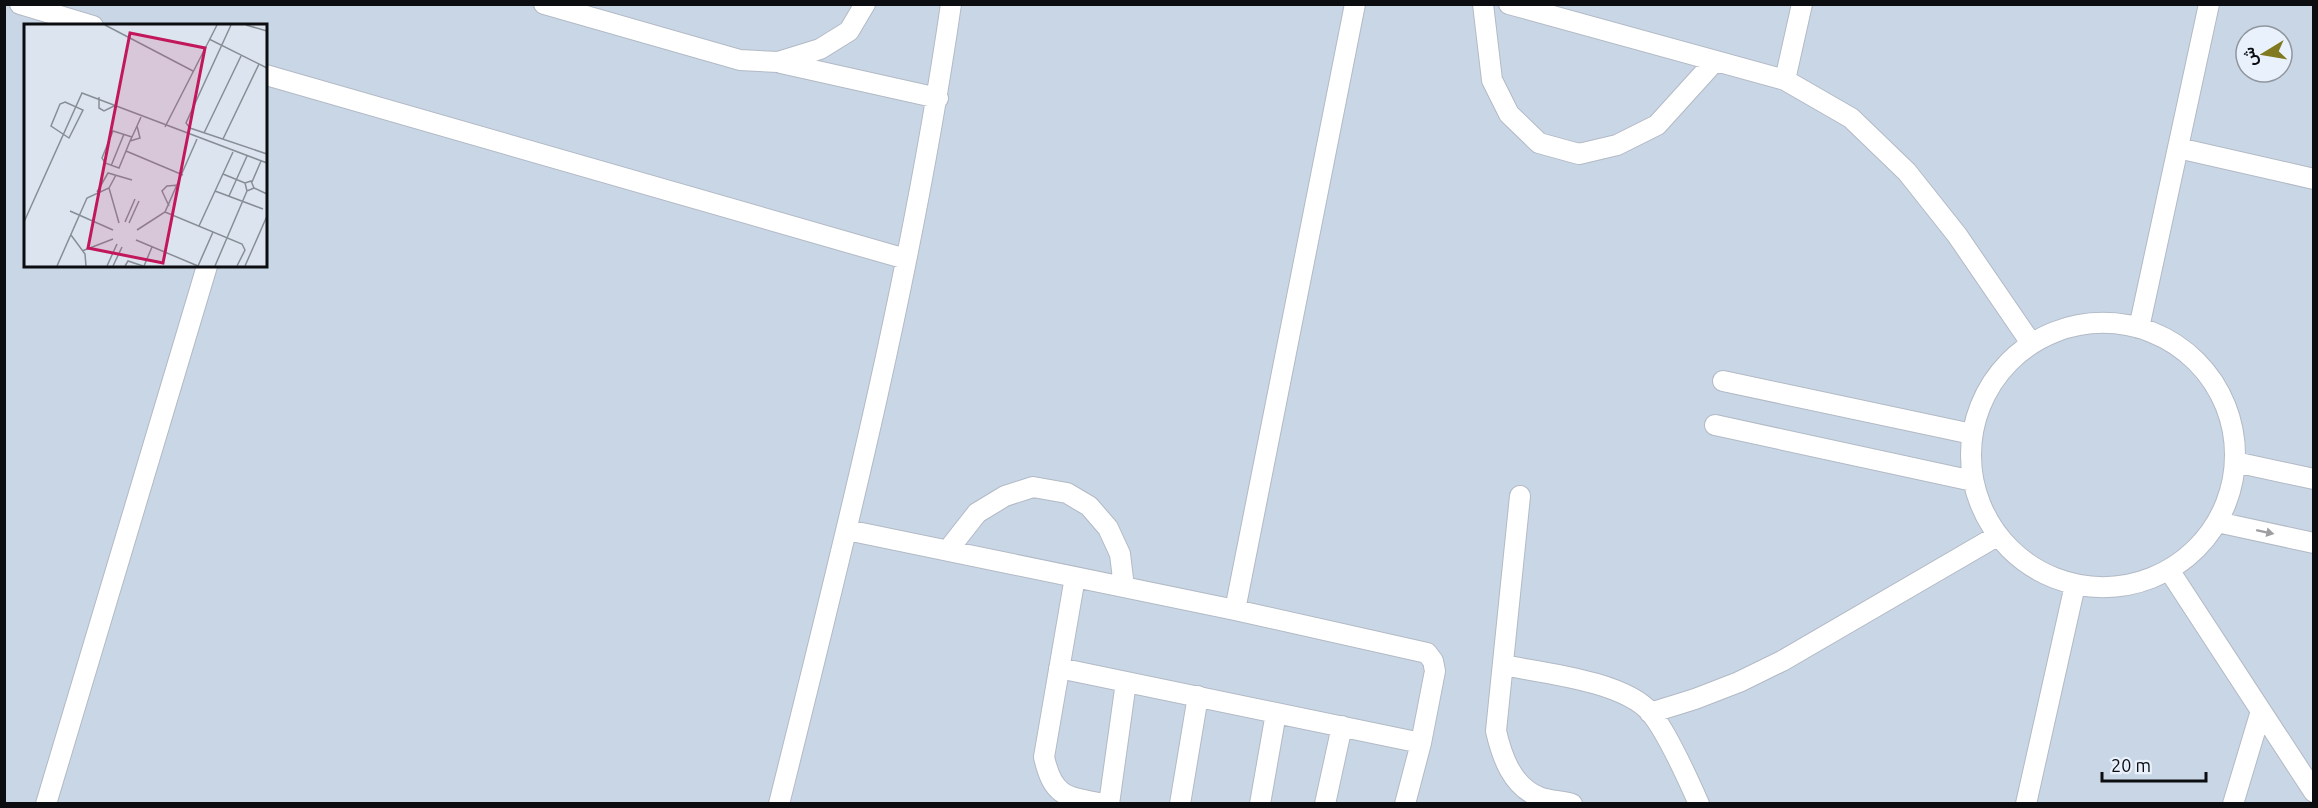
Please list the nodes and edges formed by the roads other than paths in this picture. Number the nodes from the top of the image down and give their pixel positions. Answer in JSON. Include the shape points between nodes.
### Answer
{"nodes":[{"id":1,"x":20,"y":4,"type":"edge"},
{"id":2,"x":544,"y":4,"type":"edge"},
{"id":3,"x":865,"y":4,"type":"edge"},
{"id":4,"x":951,"y":4,"type":"edge"},
{"id":5,"x":1355,"y":4,"type":"edge"},
{"id":6,"x":1483,"y":4,"type":"edge"},
{"id":7,"x":1509,"y":4,"type":"edge"},
{"id":8,"x":1802,"y":4,"type":"edge"},
{"id":9,"x":2209,"y":4,"type":"edge"},
{"id":10,"x":86,"y":24,"type":"edge"},
{"id":11,"x":1715,"y":61,"type":"junction"},
{"id":12,"x":778,"y":62,"type":"junction"},
{"id":13,"x":267,"y":75,"type":"edge"},
{"id":14,"x":1785,"y":80,"type":"junction"},
{"id":15,"x":938,"y":98,"type":"junction"},
{"id":16,"x":2178,"y":148,"type":"junction"},
{"id":17,"x":2313,"y":179,"type":"edge"},
{"id":18,"x":906,"y":259,"type":"junction"},
{"id":19,"x":207,"y":267,"type":"edge"},
{"id":20,"x":2139,"y":328,"type":"junction"},
{"id":21,"x":2031,"y":343,"type":"junction"},
{"id":22,"x":1723,"y":381,"type":"dead end"},
{"id":23,"x":1715,"y":424,"type":"dead end"},
{"id":24,"x":1972,"y":434,"type":"junction"},
{"id":25,"x":2235,"y":462,"type":"junction"},
{"id":26,"x":2313,"y":479,"type":"edge"},
{"id":27,"x":1973,"y":481,"type":"junction"},
{"id":28,"x":1520,"y":496,"type":"dead end"},
{"id":29,"x":2217,"y":522,"type":"junction"},
{"id":30,"x":847,"y":530,"type":"junction"},
{"id":31,"x":1997,"y":536,"type":"junction"},
{"id":32,"x":2313,"y":543,"type":"edge"},
{"id":33,"x":948,"y":550,"type":"junction"},
{"id":34,"x":2169,"y":570,"type":"junction"},
{"id":35,"x":1075,"y":577,"type":"junction"},
{"id":36,"x":2075,"y":585,"type":"junction"},
{"id":37,"x":1124,"y":587,"type":"junction"},
{"id":38,"x":1235,"y":610,"type":"junction"},
{"id":39,"x":1503,"y":665,"type":"junction"},
{"id":40,"x":1059,"y":668,"type":"junction"},
{"id":41,"x":1126,"y":682,"type":"junction"},
{"id":42,"x":1198,"y":696,"type":"junction"},
{"id":43,"x":2261,"y":711,"type":"junction"},
{"id":44,"x":1276,"y":713,"type":"junction"},
{"id":45,"x":1650,"y":713,"type":"junction"},
{"id":46,"x":1342,"y":726,"type":"junction"},
{"id":47,"x":1421,"y":743,"type":"junction"},
{"id":48,"x":2313,"y":792,"type":"edge"},
{"id":49,"x":46,"y":804,"type":"edge"},
{"id":50,"x":779,"y":804,"type":"edge"},
{"id":51,"x":1104,"y":804,"type":"edge"},
{"id":52,"x":1109,"y":804,"type":"edge"},
{"id":53,"x":1180,"y":804,"type":"edge"},
{"id":54,"x":1260,"y":804,"type":"edge"},
{"id":55,"x":1325,"y":804,"type":"edge"},
{"id":56,"x":1405,"y":804,"type":"edge"},
{"id":57,"x":1572,"y":804,"type":"edge"},
{"id":58,"x":1699,"y":804,"type":"edge"},
{"id":59,"x":2026,"y":804,"type":"edge"},
{"id":60,"x":2233,"y":804,"type":"edge"}],
"edges":[{"from":1,"to":10,"type":"lane"},
{"from":2,"to":12,"type":"lane","via":[[740,60]]},
{"from":3,"to":12,"type":"lane","via":[[849,31],[820,49]]},
{"from":4,"to":15,"type":"lane"},
{"from":5,"to":38,"type":"lane"},
{"from":6,"to":11,"type":"lane","via":[[1492,80],[1509,114],[1539,143],[1579,154],[1617,145],[1657,125]]},
{"from":7,"to":11,"type":"lane"},
{"from":8,"to":14,"type":"lane"},
{"from":9,"to":16,"type":"lane"},
{"from":11,"to":14,"type":"lane"},
{"from":12,"to":15,"type":"lane"},
{"from":13,"to":18,"type":"lane"},
{"from":14,"to":21,"type":"lane","via":[[1851,118],[1907,172]]},
{"from":15,"to":18,"type":"lane"},
{"from":16,"to":17,"type":"lane"},
{"from":16,"to":20,"type":"lane"},
{"from":18,"to":30,"type":"lane"},
{"from":19,"to":49,"type":"lane"},
{"from":20,"to":21,"type":"lane","via":[[2112,323],[2084,324]]},
{"from":20,"to":25,"type":"lane","via":[[2166,339],[2191,356],[2210,378],[2233,432]]},
{"from":21,"to":24,"type":"lane","via":[[2003,368],[1988,390]]},
{"from":22,"to":24,"type":"lane"},
{"from":23,"to":27,"type":"lane"},
{"from":24,"to":27,"type":"lane"},
{"from":25,"to":26,"type":"lane"},
{"from":25,"to":29,"type":"lane"},
{"from":27,"to":31,"type":"lane","via":[[1982,510]]},
{"from":28,"to":39,"type":"lane"},
{"from":29,"to":32,"type":"lane","one_way":true},
{"from":29,"to":34,"type":"lane","via":[[2188,556]]},
{"from":30,"to":33,"type":"lane"},
{"from":30,"to":50,"type":"lane"},
{"from":31,"to":36,"type":"lane","via":[[2019,558],[2045,575]]},
{"from":31,"to":45,"type":"lane","via":[[1782,661],[1706,695]]},
{"from":33,"to":35,"type":"lane"},
{"from":33,"to":37,"type":"lane","via":[[977,513],[1005,496],[1033,487],[1067,493],[1089,506],[1108,528],[1120,554]]},
{"from":34,"to":36,"type":"lane","via":[[2139,583],[2107,588]]},
{"from":34,"to":43,"type":"lane"},
{"from":35,"to":37,"type":"lane"},
{"from":35,"to":40,"type":"lane"},
{"from":36,"to":59,"type":"lane"},
{"from":37,"to":38,"type":"lane"},
{"from":38,"to":47,"type":"lane","via":[[1427,653],[1435,671]]},
{"from":39,"to":45,"type":"lane","via":[[1609,687]]},
{"from":39,"to":57,"type":"lane","via":[[1497,731],[1502,755],[1516,779],[1538,797]]},
{"from":40,"to":41,"type":"lane"},
{"from":40,"to":51,"type":"lane","via":[[1044,757],[1048,777],[1057,790],[1075,799]]},
{"from":41,"to":42,"type":"lane"},
{"from":41,"to":52,"type":"lane"},
{"from":42,"to":44,"type":"lane"},
{"from":42,"to":53,"type":"lane"},
{"from":43,"to":48,"type":"lane"},
{"from":43,"to":60,"type":"lane"},
{"from":44,"to":46,"type":"lane"},
{"from":44,"to":54,"type":"lane"},
{"from":45,"to":58,"type":"lane"},
{"from":46,"to":47,"type":"lane"},
{"from":46,"to":55,"type":"lane"},
{"from":47,"to":56,"type":"lane"}]}
